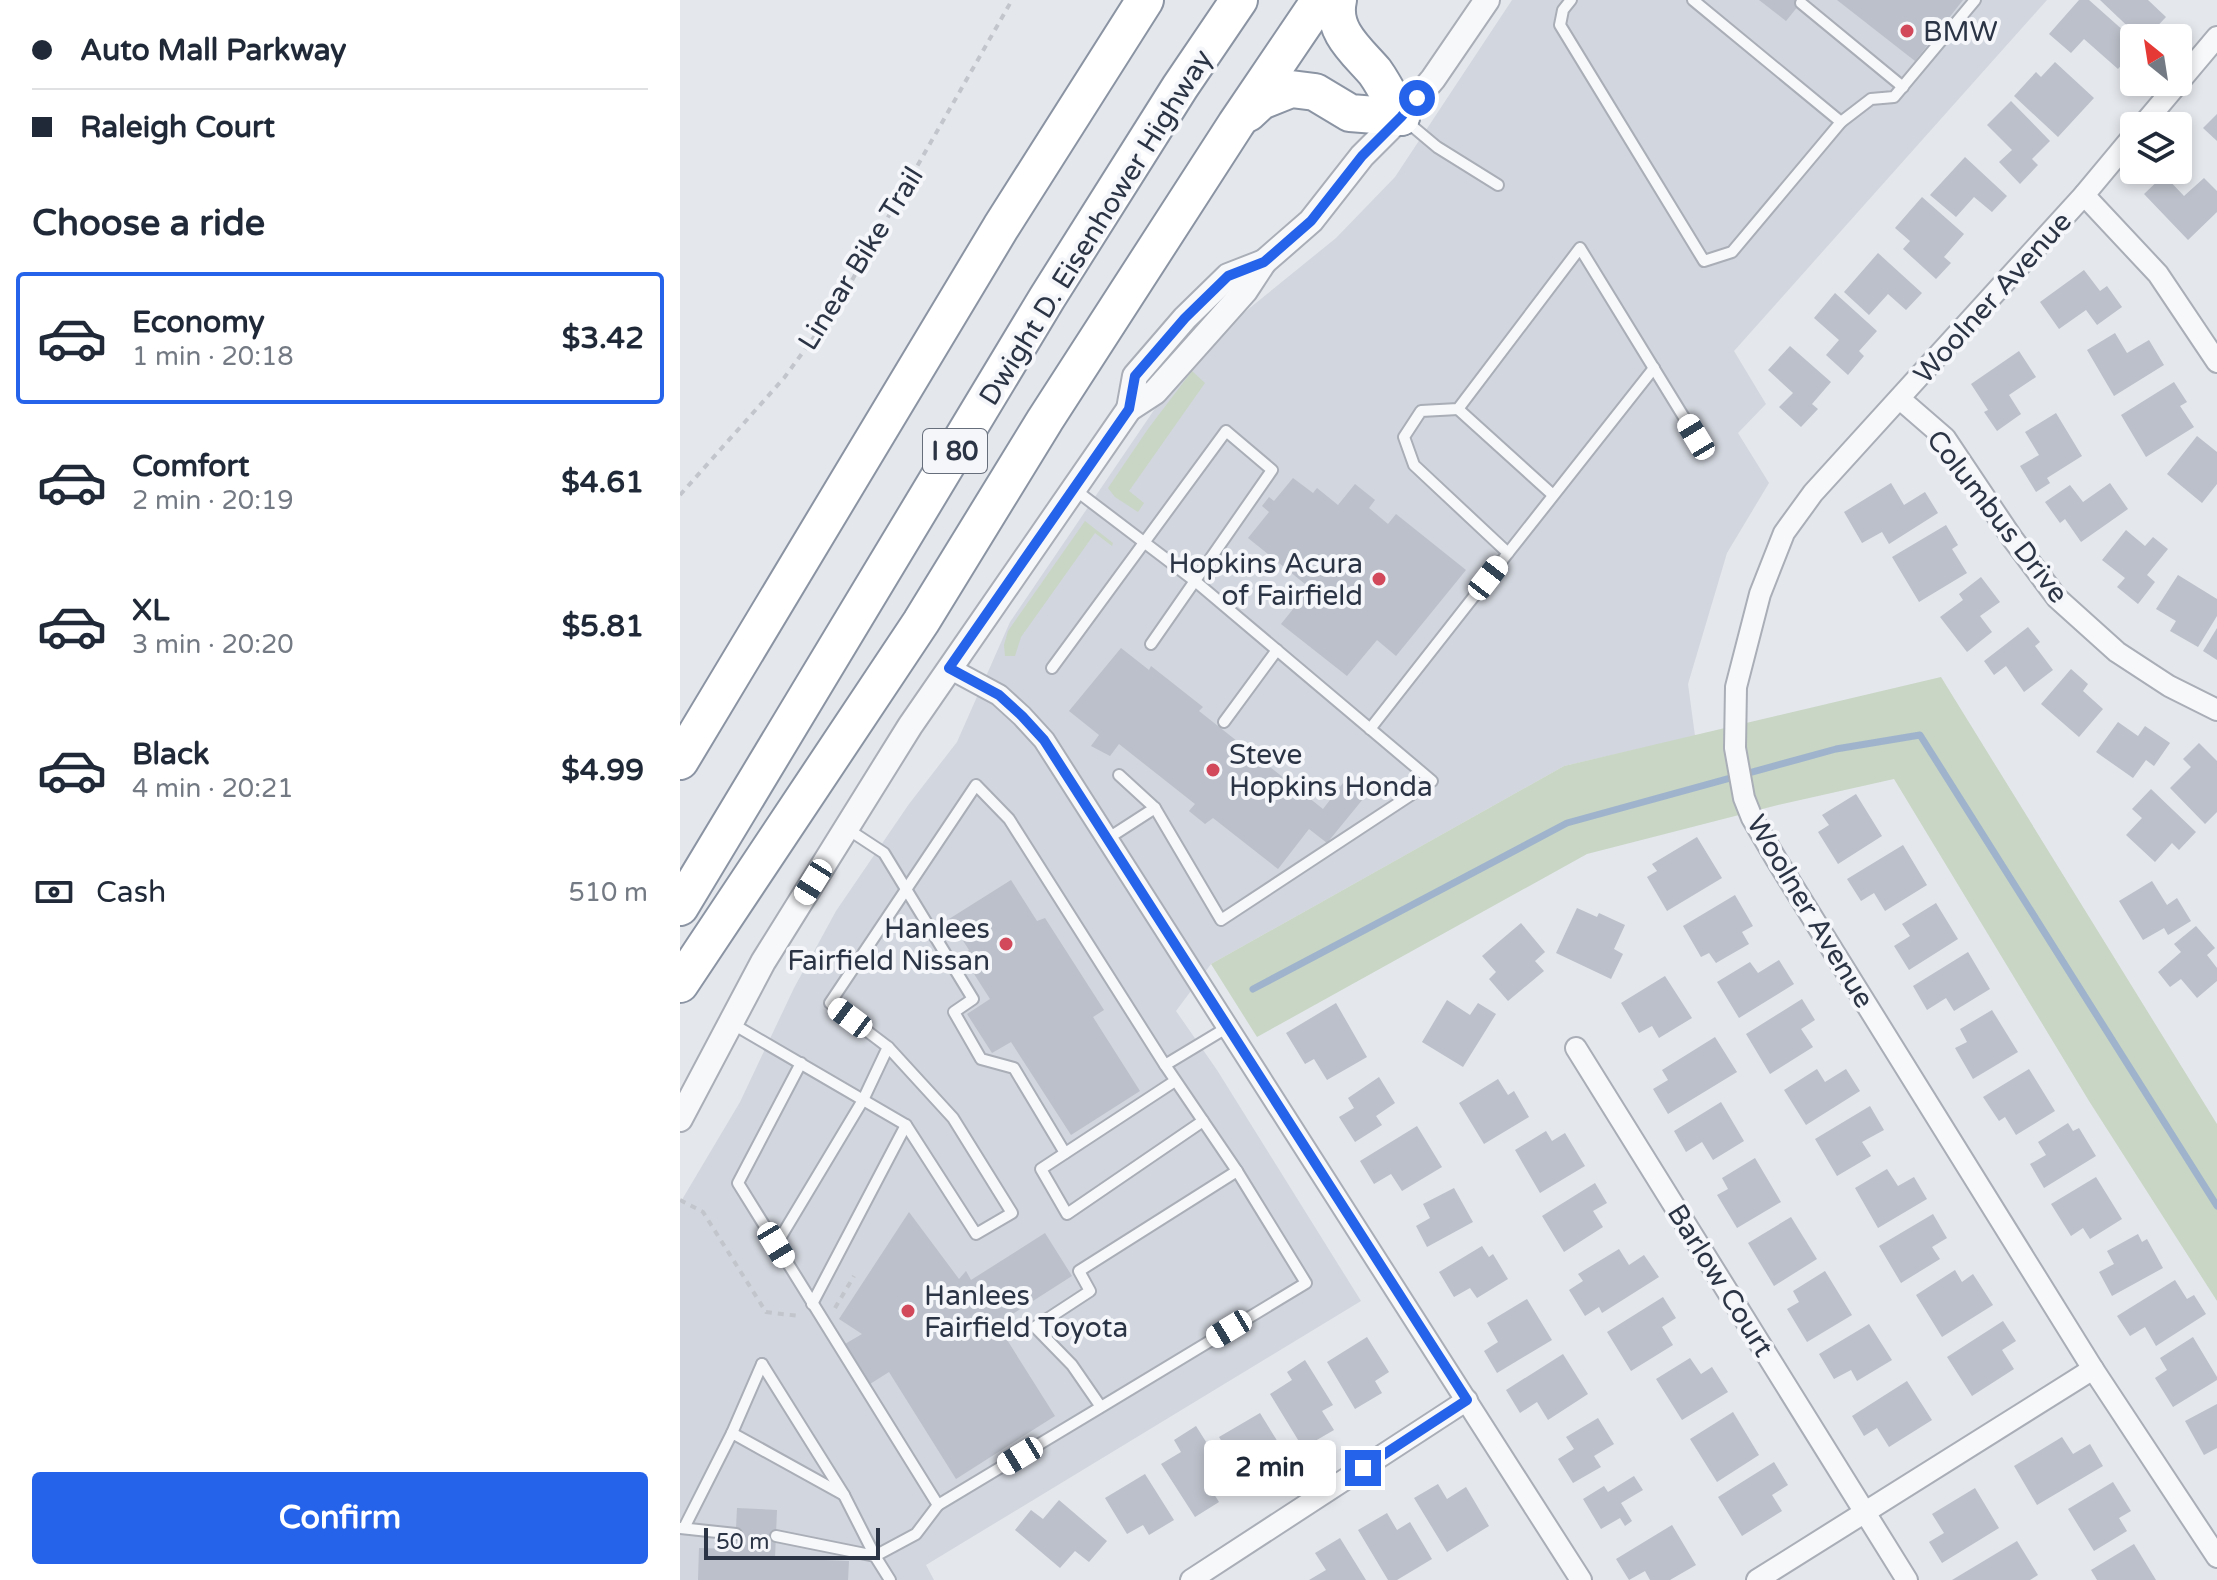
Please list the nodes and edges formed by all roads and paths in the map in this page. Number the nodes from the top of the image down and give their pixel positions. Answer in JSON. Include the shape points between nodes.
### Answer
{"nodes":[{"id":1,"x":1012,"y":0,"type":"edge"},
{"id":2,"x":1145,"y":0,"type":"edge"},
{"id":3,"x":1239,"y":0,"type":"edge"},
{"id":4,"x":1320,"y":0,"type":"edge"},
{"id":5,"x":1338,"y":0,"type":"edge"},
{"id":6,"x":1487,"y":0,"type":"edge"},
{"id":7,"x":1571,"y":0,"type":"edge"},
{"id":8,"x":1693,"y":0,"type":"edge"},
{"id":9,"x":1975,"y":0,"type":"edge"},
{"id":10,"x":1801,"y":3,"type":"dead end"},
{"id":11,"x":2217,"y":37,"type":"edge"},
{"id":12,"x":1903,"y":87,"type":"junction"},
{"id":13,"x":2154,"y":112,"type":"edge"},
{"id":14,"x":1401,"y":117,"type":"junction"},
{"id":15,"x":1841,"y":122,"type":"junction"},
{"id":16,"x":1236,"y":124,"type":"junction"},
{"id":17,"x":2120,"y":152,"type":"edge"},
{"id":18,"x":1498,"y":185,"type":"dead end"},
{"id":19,"x":2084,"y":195,"type":"junction"},
{"id":20,"x":2217,"y":362,"type":"edge"},
{"id":21,"x":1654,"y":368,"type":"junction"},
{"id":22,"x":1900,"y":399,"type":"junction"},
{"id":23,"x":1458,"y":409,"type":"junction"},
{"id":24,"x":1696,"y":437,"type":"dead end"},
{"id":25,"x":1072,"y":488,"type":"junction"},
{"id":26,"x":680,"y":495,"type":"edge"},
{"id":27,"x":1553,"y":495,"type":"junction"},
{"id":28,"x":1143,"y":541,"type":"junction"},
{"id":29,"x":1508,"y":553,"type":"junction"},
{"id":30,"x":1195,"y":581,"type":"junction"},
{"id":31,"x":1151,"y":644,"type":"dead end"},
{"id":32,"x":1277,"y":650,"type":"junction"},
{"id":33,"x":949,"y":668,"type":"junction"},
{"id":34,"x":1052,"y":668,"type":"dead end"},
{"id":35,"x":2217,"y":710,"type":"edge"},
{"id":36,"x":1224,"y":722,"type":"dead end"},
{"id":37,"x":1370,"y":729,"type":"junction"},
{"id":38,"x":680,"y":761,"type":"edge"},
{"id":39,"x":1119,"y":775,"type":"dead end"},
{"id":40,"x":1155,"y":808,"type":"junction"},
{"id":41,"x":846,"y":828,"type":"junction"},
{"id":42,"x":1107,"y":839,"type":"junction"},
{"id":43,"x":906,"y":888,"type":"junction"},
{"id":44,"x":680,"y":907,"type":"edge"},
{"id":45,"x":680,"y":984,"type":"edge"},
{"id":46,"x":731,"y":1023,"type":"junction"},
{"id":47,"x":1228,"y":1027,"type":"junction"},
{"id":48,"x":888,"y":1047,"type":"junction"},
{"id":49,"x":1576,"y":1048,"type":"dead end"},
{"id":50,"x":801,"y":1063,"type":"junction"},
{"id":51,"x":1165,"y":1065,"type":"junction"},
{"id":52,"x":1175,"y":1081,"type":"junction"},
{"id":53,"x":863,"y":1100,"type":"junction"},
{"id":54,"x":680,"y":1119,"type":"edge"},
{"id":55,"x":1203,"y":1121,"type":"junction"},
{"id":56,"x":906,"y":1125,"type":"junction"},
{"id":57,"x":1065,"y":1153,"type":"junction"},
{"id":58,"x":1237,"y":1171,"type":"junction"},
{"id":59,"x":680,"y":1200,"type":"edge"},
{"id":60,"x":776,"y":1245,"type":"junction"},
{"id":61,"x":854,"y":1276,"type":"dead end"},
{"id":62,"x":812,"y":1304,"type":"junction"},
{"id":63,"x":821,"y":1318,"type":"junction"},
{"id":64,"x":2093,"y":1369,"type":"junction"},
{"id":65,"x":1467,"y":1400,"type":"junction"},
{"id":66,"x":1101,"y":1407,"type":"junction"},
{"id":67,"x":732,"y":1433,"type":"junction"},
{"id":68,"x":844,"y":1495,"type":"junction"},
{"id":69,"x":938,"y":1505,"type":"junction"},
{"id":70,"x":1865,"y":1512,"type":"junction"},
{"id":71,"x":682,"y":1528,"type":"edge"},
{"id":72,"x":736,"y":1534,"type":"dead end"},
{"id":73,"x":776,"y":1536,"type":"dead end"},
{"id":74,"x":2217,"y":1557,"type":"edge"},
{"id":75,"x":878,"y":1560,"type":"junction"},
{"id":76,"x":878,"y":1580,"type":"edge"},
{"id":77,"x":890,"y":1580,"type":"edge"},
{"id":78,"x":1191,"y":1580,"type":"edge"},
{"id":79,"x":1581,"y":1580,"type":"edge"},
{"id":80,"x":1757,"y":1580,"type":"edge"},
{"id":81,"x":1907,"y":1580,"type":"edge"}],
"edges":[{"from":1,"to":26,"type":"path","name":"Linear Bike Trail","via":[[839,303],[784,378]]},
{"from":2,"to":38,"type":"highway","number":"I 80","via":[[1001,227]]},
{"from":3,"to":44,"type":"highway","name":"Dwight D. Eisenhower Highway","number":"I 80","via":[[1047,298]]},
{"from":4,"to":16,"type":"highway"},
{"from":5,"to":14,"type":"highway","via":[[1341,30]]},
{"from":6,"to":14,"type":"street"},
{"from":7,"to":15,"type":"lane","via":[[1560,25],[1704,261],[1732,252]]},
{"from":8,"to":15,"type":"lane"},
{"from":9,"to":12,"type":"lane"},
{"from":10,"to":12,"type":"lane"},
{"from":11,"to":13,"type":"street"},
{"from":12,"to":15,"type":"lane","via":[[1894,97],[1871,99]]},
{"from":14,"to":16,"type":"highway","via":[[1350,113],[1315,92],[1291,89],[1261,101]]},
{"from":14,"to":18,"type":"lane"},
{"from":14,"to":25,"type":"street","via":[[1311,221],[1264,262],[1228,276],[1185,318],[1135,376],[1129,409]]},
{"from":16,"to":45,"type":"highway","via":[[921,622]]},
{"from":17,"to":19,"type":"street","name":"Woolner Avenue"},
{"from":19,"to":20,"type":"street","via":[[2158,274]]},
{"from":19,"to":22,"type":"street","name":"Woolner Avenue"},
{"from":21,"to":23,"type":"lane","via":[[1580,248]]},
{"from":21,"to":24,"type":"lane"},
{"from":21,"to":27,"type":"lane"},
{"from":22,"to":35,"type":"street","name":"Columbus Drive","via":[[1945,438],[2057,598],[2117,652]]},
{"from":22,"to":64,"type":"street","name":"Woolner Avenue","via":[[1813,493],[1784,533],[1760,594],[1736,687],[1737,761],[1744,798]]},
{"from":23,"to":27,"type":"lane"},
{"from":23,"to":29,"type":"lane","via":[[1421,411],[1404,437],[1414,465]]},
{"from":25,"to":28,"type":"lane"},
{"from":25,"to":33,"type":"street"},
{"from":27,"to":29,"type":"lane"},
{"from":28,"to":30,"type":"lane"},
{"from":28,"to":30,"type":"lane","via":[[1226,431],[1272,470]]},
{"from":28,"to":34,"type":"lane"},
{"from":29,"to":37,"type":"lane"},
{"from":30,"to":31,"type":"lane"},
{"from":30,"to":32,"type":"lane"},
{"from":32,"to":36,"type":"lane"},
{"from":32,"to":37,"type":"lane"},
{"from":33,"to":41,"type":"street"},
{"from":33,"to":42,"type":"street","via":[[999,695],[1022,716],[1044,740]]},
{"from":37,"to":40,"type":"lane","via":[[1432,781],[1221,920]]},
{"from":39,"to":40,"type":"lane"},
{"from":40,"to":42,"type":"lane"},
{"from":41,"to":43,"type":"lane","via":[[884,853]]},
{"from":41,"to":46,"type":"street"},
{"from":42,"to":47,"type":"street"},
{"from":43,"to":48,"type":"lane","via":[[830,1003]]},
{"from":43,"to":51,"type":"lane","via":[[976,785],[1009,819]]},
{"from":43,"to":57,"type":"lane","via":[[973,999],[954,1012],[960,1024],[981,1059],[1014,1068]]},
{"from":46,"to":50,"type":"lane"},
{"from":46,"to":54,"type":"street"},
{"from":47,"to":51,"type":"lane"},
{"from":47,"to":65,"type":"street"},
{"from":48,"to":53,"type":"lane"},
{"from":48,"to":56,"type":"lane","via":[[953,1118],[1012,1213],[976,1234]]},
{"from":49,"to":70,"type":"street","name":"Barlow Court"},
{"from":50,"to":53,"type":"lane"},
{"from":50,"to":60,"type":"lane","via":[[738,1183]]},
{"from":51,"to":52,"type":"lane"},
{"from":52,"to":55,"type":"lane"},
{"from":52,"to":57,"type":"lane"},
{"from":53,"to":56,"type":"lane"},
{"from":53,"to":60,"type":"lane"},
{"from":55,"to":57,"type":"lane","via":[[1067,1214],[1041,1169]]},
{"from":55,"to":58,"type":"lane"},
{"from":56,"to":62,"type":"lane"},
{"from":58,"to":66,"type":"lane","via":[[1306,1283]]},
{"from":58,"to":66,"type":"lane","via":[[1079,1271],[1090,1291],[1035,1327],[1072,1365]]},
{"from":59,"to":63,"type":"path","via":[[703,1212],[766,1312]]},
{"from":60,"to":62,"type":"lane"},
{"from":61,"to":63,"type":"path","via":[[833,1319]]},
{"from":62,"to":63,"type":"lane"},
{"from":63,"to":69,"type":"lane"},
{"from":64,"to":70,"type":"street"},
{"from":64,"to":74,"type":"street","name":"Woolner Avenue"},
{"from":65,"to":78,"type":"street"},
{"from":65,"to":79,"type":"street"},
{"from":66,"to":69,"type":"lane"},
{"from":67,"to":68,"type":"lane"},
{"from":67,"to":68,"type":"lane","via":[[762,1364]]},
{"from":67,"to":71,"type":"lane"},
{"from":68,"to":75,"type":"lane"},
{"from":69,"to":75,"type":"lane","via":[[916,1534]]},
{"from":70,"to":80,"type":"street"},
{"from":70,"to":81,"type":"street","name":"Barlow Court"},
{"from":71,"to":72,"type":"lane"},
{"from":73,"to":75,"type":"lane"},
{"from":75,"to":76,"type":"lane"},
{"from":75,"to":77,"type":"lane"}]}
